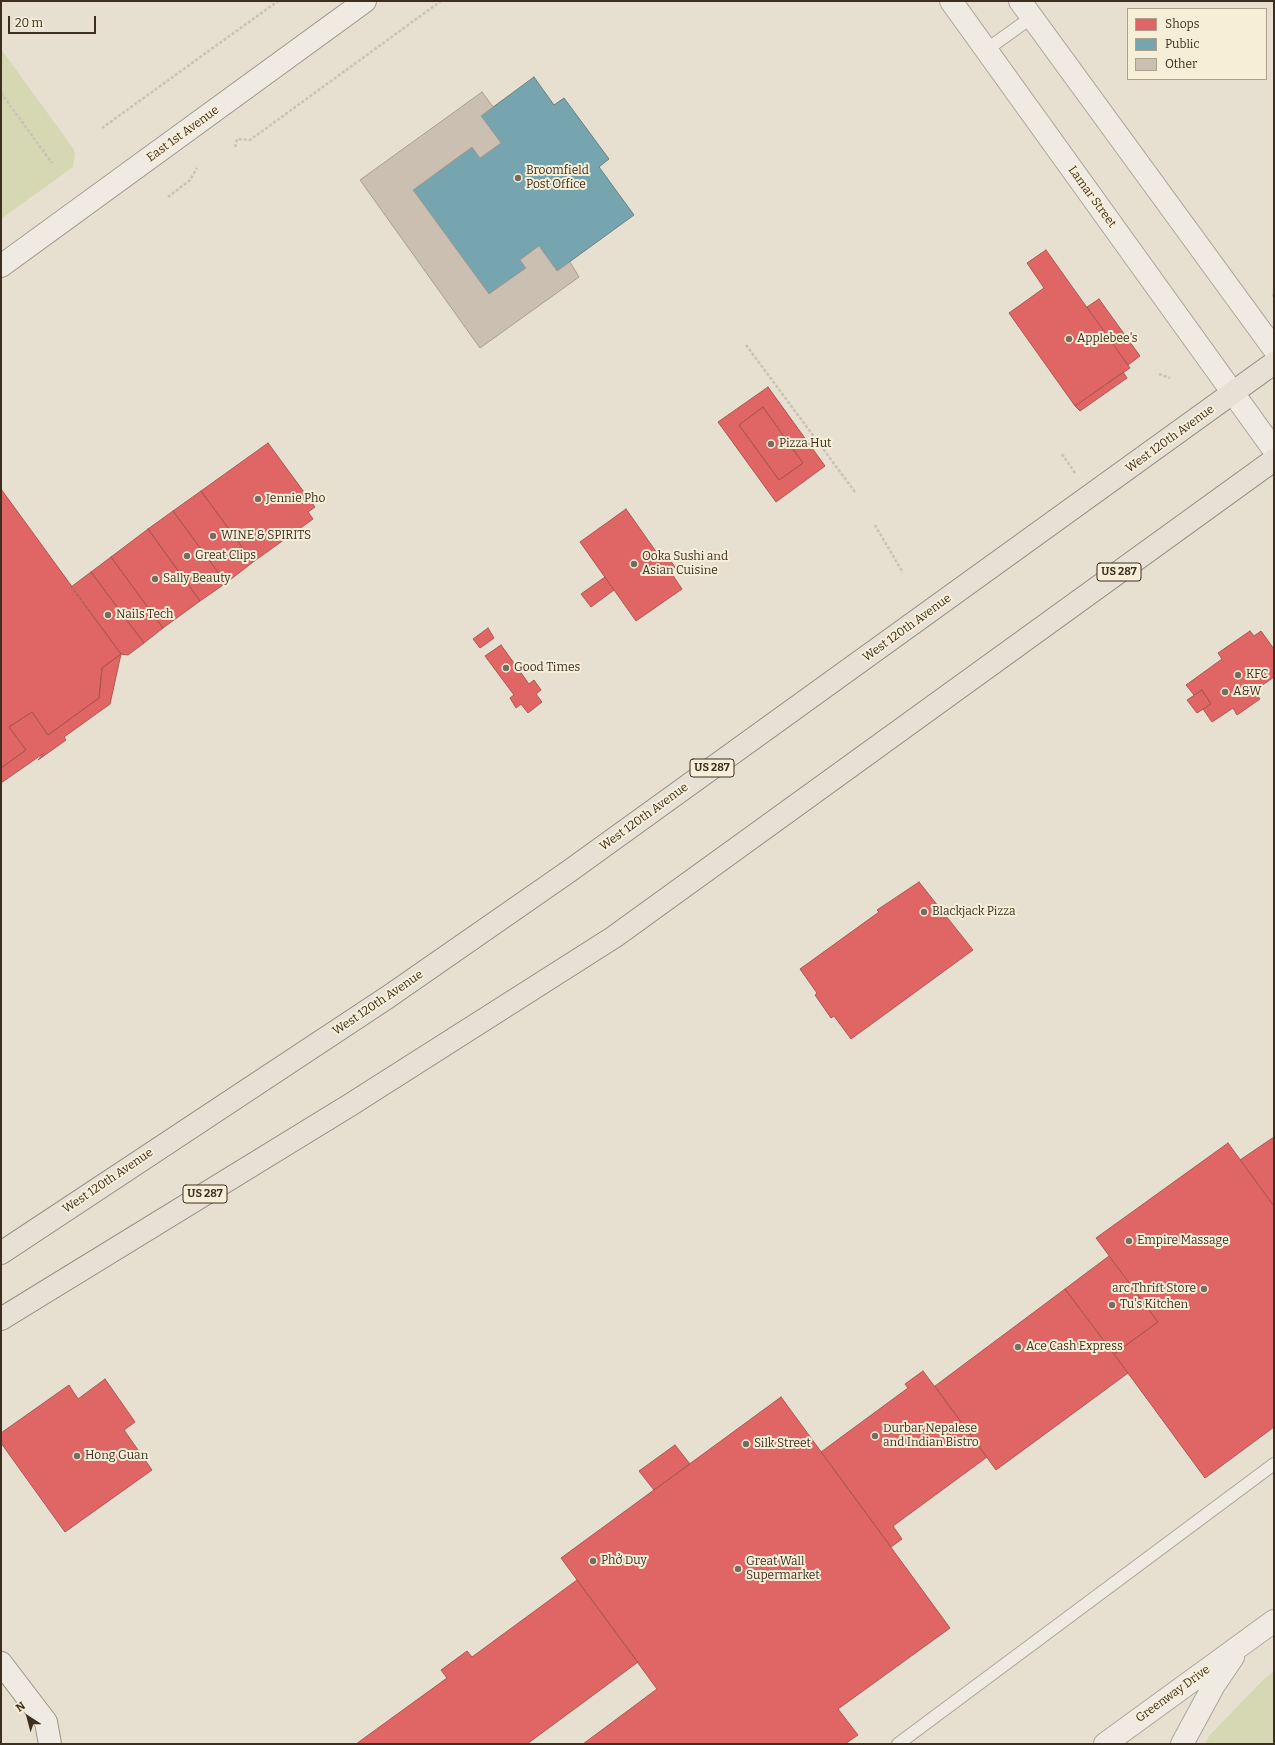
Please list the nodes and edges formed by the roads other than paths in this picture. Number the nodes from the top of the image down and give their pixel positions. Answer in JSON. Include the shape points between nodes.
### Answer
{"nodes":[{"id":1,"x":365,"y":1,"type":"edge"},
{"id":2,"x":951,"y":1,"type":"edge"},
{"id":3,"x":1026,"y":9,"type":"edge"},
{"id":4,"x":986,"y":50,"type":"junction"},
{"id":5,"x":1,"y":266,"type":"edge"},
{"id":6,"x":1274,"y":349,"type":"edge"},
{"id":7,"x":1274,"y":363,"type":"edge"},
{"id":8,"x":1234,"y":392,"type":"junction"},
{"id":9,"x":1274,"y":450,"type":"edge"},
{"id":10,"x":1274,"y":460,"type":"edge"},
{"id":11,"x":1,"y":1253,"type":"edge"},
{"id":12,"x":2,"y":1319,"type":"edge"},
{"id":13,"x":1274,"y":1464,"type":"edge"},
{"id":14,"x":1274,"y":1621,"type":"edge"},
{"id":15,"x":1242,"y":1644,"type":"junction"},
{"id":16,"x":1,"y":1663,"type":"edge"},
{"id":17,"x":50,"y":1744,"type":"edge"},
{"id":18,"x":898,"y":1744,"type":"edge"},
{"id":19,"x":1105,"y":1744,"type":"edge"},
{"id":20,"x":1182,"y":1744,"type":"edge"}],
"edges":[{"from":1,"to":5,"type":"street","name":"East 1st Avenue"},
{"from":2,"to":4,"type":"street","name":"Lamar Street"},
{"from":3,"to":4,"type":"lane"},
{"from":3,"to":6,"type":"street"},
{"from":4,"to":8,"type":"street","name":"Lamar Street"},
{"from":7,"to":8,"type":"main road","name":"West 120th Avenue","number":"US 287"},
{"from":8,"to":9,"type":"street","name":"Lamar Street"},
{"from":8,"to":11,"type":"main road","name":"West 120th Avenue","number":"US 287","via":[[568,872],[388,997]]},
{"from":10,"to":12,"type":"main road","number":"US 287","via":[[614,937],[343,1109]]},
{"from":13,"to":18,"type":"lane"},
{"from":14,"to":15,"type":"street","name":"Greenway Drive"},
{"from":15,"to":19,"type":"street","name":"Greenway Drive"},
{"from":15,"to":20,"type":"street","name":"Greenway Drive","via":[[1214,1685]]},
{"from":16,"to":17,"type":"street","via":[[46,1722]]}]}
